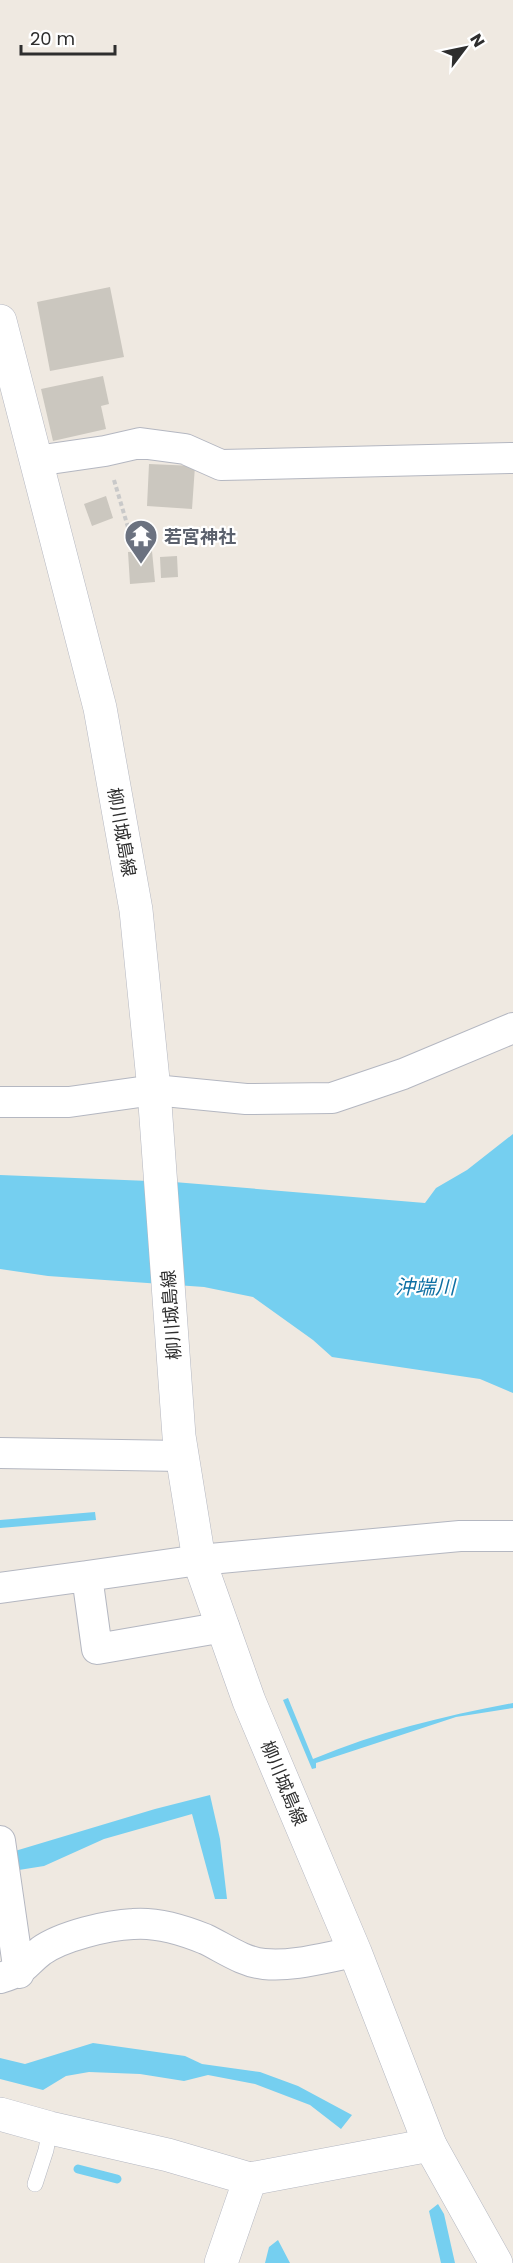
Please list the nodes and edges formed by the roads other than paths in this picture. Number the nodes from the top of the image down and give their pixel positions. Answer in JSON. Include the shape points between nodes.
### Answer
{"nodes":[{"id":1,"x":0,"y":321,"type":"edge"},
{"id":2,"x":513,"y":458,"type":"edge"},
{"id":3,"x":36,"y":461,"type":"junction"},
{"id":4,"x":513,"y":1028,"type":"edge"},
{"id":5,"x":154,"y":1090,"type":"junction"},
{"id":6,"x":0,"y":1102,"type":"edge"},
{"id":7,"x":181,"y":1446,"type":"junction"},
{"id":8,"x":0,"y":1453,"type":"edge"},
{"id":9,"x":513,"y":1536,"type":"edge"},
{"id":10,"x":199,"y":1560,"type":"junction"},
{"id":11,"x":87,"y":1576,"type":"junction"},
{"id":12,"x":0,"y":1588,"type":"edge"},
{"id":13,"x":224,"y":1627,"type":"junction"},
{"id":14,"x":0,"y":1845,"type":"edge"},
{"id":15,"x":355,"y":1952,"type":"junction"},
{"id":16,"x":9,"y":1975,"type":"edge"},
{"id":17,"x":0,"y":2114,"type":"edge"},
{"id":18,"x":50,"y":2128,"type":"junction"},
{"id":19,"x":430,"y":2145,"type":"junction"},
{"id":20,"x":250,"y":2179,"type":"junction"},
{"id":21,"x":35,"y":2184,"type":"dead end"},
{"id":22,"x":221,"y":2263,"type":"edge"},
{"id":23,"x":496,"y":2263,"type":"edge"}],
"edges":[{"from":1,"to":3,"type":"main road","name":"柳川城島線"},
{"from":2,"to":3,"type":"street","via":[[221,465],[185,449],[140,442]]},
{"from":3,"to":5,"type":"main road","name":"柳川城島線","via":[[100,708],[136,910]]},
{"from":4,"to":5,"type":"street","via":[[403,1074],[332,1098],[246,1099]]},
{"from":5,"to":6,"type":"street","via":[[69,1102]]},
{"from":5,"to":7,"type":"main road","name":"柳川城島線"},
{"from":7,"to":8,"type":"street"},
{"from":7,"to":10,"type":"main road","name":"柳川城島線"},
{"from":9,"to":10,"type":"street","via":[[460,1536]]},
{"from":10,"to":11,"type":"street"},
{"from":10,"to":13,"type":"main road","name":"柳川城島線"},
{"from":11,"to":12,"type":"street"},
{"from":11,"to":13,"type":"street","via":[[97,1649]]},
{"from":13,"to":15,"type":"main road","name":"柳川城島線","via":[[249,1701]]},
{"from":14,"to":16,"type":"street"},
{"from":15,"to":16,"type":"street","via":[[292,1964],[262,1964],[158,1924],[132,1924],[77,1935],[42,1950]]},
{"from":15,"to":19,"type":"main road","name":"柳川城島線"},
{"from":17,"to":18,"type":"main road"},
{"from":18,"to":20,"type":"main road"},
{"from":18,"to":21,"type":"lane"},
{"from":19,"to":20,"type":"main road"},
{"from":19,"to":23,"type":"main road","name":"柳川城島線"},
{"from":20,"to":22,"type":"main road"}]}
